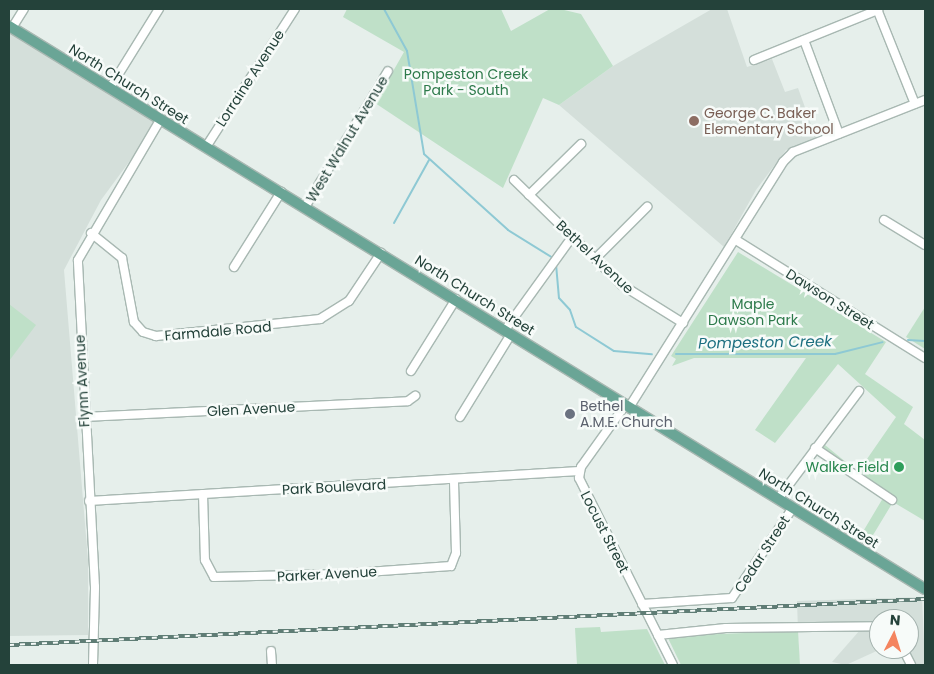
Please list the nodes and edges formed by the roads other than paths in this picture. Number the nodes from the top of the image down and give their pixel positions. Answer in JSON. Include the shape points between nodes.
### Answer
{"nodes":[{"id":1,"x":24,"y":9,"type":"edge"},
{"id":2,"x":159,"y":9,"type":"edge"},
{"id":3,"x":295,"y":9,"type":"edge"},
{"id":4,"x":878,"y":10,"type":"edge"},
{"id":5,"x":10,"y":27,"type":"edge"},
{"id":6,"x":804,"y":40,"type":"junction"},
{"id":7,"x":754,"y":60,"type":"dead end"},
{"id":8,"x":388,"y":71,"type":"dead end"},
{"id":9,"x":110,"y":88,"type":"junction"},
{"id":10,"x":925,"y":100,"type":"edge"},
{"id":11,"x":915,"y":104,"type":"junction"},
{"id":12,"x":160,"y":120,"type":"junction"},
{"id":13,"x":839,"y":134,"type":"junction"},
{"id":14,"x":581,"y":144,"type":"dead end"},
{"id":15,"x":206,"y":147,"type":"junction"},
{"id":16,"x":514,"y":180,"type":"dead end"},
{"id":17,"x":281,"y":192,"type":"junction"},
{"id":18,"x":529,"y":195,"type":"junction"},
{"id":19,"x":305,"y":207,"type":"junction"},
{"id":20,"x":647,"y":207,"type":"dead end"},
{"id":21,"x":884,"y":220,"type":"dead end"},
{"id":22,"x":91,"y":233,"type":"junction"},
{"id":23,"x":572,"y":237,"type":"junction"},
{"id":24,"x":736,"y":240,"type":"junction"},
{"id":25,"x":925,"y":245,"type":"edge"},
{"id":26,"x":381,"y":253,"type":"junction"},
{"id":27,"x":595,"y":259,"type":"junction"},
{"id":28,"x":234,"y":267,"type":"dead end"},
{"id":29,"x":456,"y":299,"type":"junction"},
{"id":30,"x":683,"y":323,"type":"junction"},
{"id":31,"x":508,"y":332,"type":"junction"},
{"id":32,"x":925,"y":358,"type":"edge"},
{"id":33,"x":411,"y":371,"type":"dead end"},
{"id":34,"x":859,"y":391,"type":"dead end"},
{"id":35,"x":415,"y":396,"type":"dead end"},
{"id":36,"x":628,"y":405,"type":"junction"},
{"id":37,"x":84,"y":417,"type":"junction"},
{"id":38,"x":460,"y":417,"type":"dead end"},
{"id":39,"x":815,"y":448,"type":"junction"},
{"id":40,"x":579,"y":471,"type":"junction"},
{"id":41,"x":454,"y":482,"type":"junction"},
{"id":42,"x":203,"y":494,"type":"junction"},
{"id":43,"x":778,"y":499,"type":"junction"},
{"id":44,"x":89,"y":500,"type":"junction"},
{"id":45,"x":892,"y":500,"type":"dead end"},
{"id":46,"x":792,"y":509,"type":"junction"},
{"id":47,"x":925,"y":589,"type":"edge"},
{"id":48,"x":642,"y":604,"type":"junction"},
{"id":49,"x":869,"y":626,"type":"edge"},
{"id":50,"x":658,"y":635,"type":"junction"},
{"id":51,"x":271,"y":650,"type":"dead end"},
{"id":52,"x":93,"y":665,"type":"edge"},
{"id":53,"x":272,"y":665,"type":"edge"},
{"id":54,"x":673,"y":665,"type":"edge"}],
"edges":[{"from":1,"to":5,"type":"street"},
{"from":2,"to":9,"type":"street"},
{"from":3,"to":15,"type":"street","name":"Lorraine Avenue"},
{"from":4,"to":6,"type":"street"},
{"from":4,"to":11,"type":"street"},
{"from":5,"to":9,"type":"main road","name":"North Church Street"},
{"from":6,"to":7,"type":"street"},
{"from":6,"to":13,"type":"street"},
{"from":8,"to":19,"type":"street","name":"West Walnut Avenue"},
{"from":9,"to":12,"type":"main road","name":"North Church Street"},
{"from":10,"to":11,"type":"street"},
{"from":11,"to":13,"type":"street"},
{"from":12,"to":15,"type":"main road","name":"North Church Street"},
{"from":12,"to":22,"type":"street","name":"Flynn Avenue"},
{"from":13,"to":24,"type":"street","via":[[793,152],[783,162]]},
{"from":14,"to":18,"type":"street"},
{"from":15,"to":17,"type":"main road","name":"North Church Street"},
{"from":16,"to":18,"type":"street","name":"Bethel Avenue"},
{"from":17,"to":19,"type":"main road","name":"North Church Street"},
{"from":17,"to":28,"type":"street"},
{"from":18,"to":23,"type":"street","name":"Bethel Avenue"},
{"from":19,"to":26,"type":"main road","name":"North Church Street"},
{"from":20,"to":27,"type":"street"},
{"from":21,"to":25,"type":"street"},
{"from":22,"to":26,"type":"street","name":"Farmdale Road","via":[[122,258],[134,322],[142,332],[156,336],[320,319],[349,301]]},
{"from":22,"to":37,"type":"street","name":"Flynn Avenue","via":[[80,254],[78,272]]},
{"from":23,"to":27,"type":"street","name":"Bethel Avenue"},
{"from":23,"to":31,"type":"street"},
{"from":24,"to":30,"type":"street"},
{"from":24,"to":32,"type":"street","name":"Dawson Street"},
{"from":26,"to":29,"type":"main road","name":"North Church Street"},
{"from":27,"to":30,"type":"street","name":"Bethel Avenue","via":[[628,290]]},
{"from":29,"to":31,"type":"main road","name":"North Church Street"},
{"from":29,"to":33,"type":"street"},
{"from":30,"to":36,"type":"street"},
{"from":31,"to":36,"type":"main road","name":"North Church Street"},
{"from":31,"to":38,"type":"street"},
{"from":34,"to":39,"type":"street"},
{"from":35,"to":37,"type":"street","name":"Glen Avenue","via":[[408,401]]},
{"from":36,"to":40,"type":"street"},
{"from":36,"to":43,"type":"main road","name":"North Church Street"},
{"from":37,"to":44,"type":"street","name":"Flynn Avenue"},
{"from":39,"to":43,"type":"street"},
{"from":39,"to":45,"type":"street"},
{"from":40,"to":41,"type":"street","name":"Park Boulevard"},
{"from":40,"to":48,"type":"street","name":"Locust Street","via":[[582,487]]},
{"from":41,"to":42,"type":"street","name":"Park Boulevard"},
{"from":41,"to":42,"type":"street","name":"Parker Avenue","via":[[455,558],[446,567],[246,578],[217,578],[210,573],[205,560]]},
{"from":42,"to":44,"type":"street","name":"Park Boulevard"},
{"from":43,"to":46,"type":"main road","name":"North Church Street"},
{"from":44,"to":52,"type":"street","name":"Flynn Avenue","via":[[95,587]]},
{"from":46,"to":47,"type":"main road","name":"North Church Street"},
{"from":46,"to":48,"type":"street","name":"Cedar Street","via":[[732,598]]},
{"from":48,"to":50,"type":"street","name":"Locust Street"},
{"from":49,"to":50,"type":"street"},
{"from":50,"to":54,"type":"street","name":"Locust Street"},
{"from":51,"to":53,"type":"street"}]}
